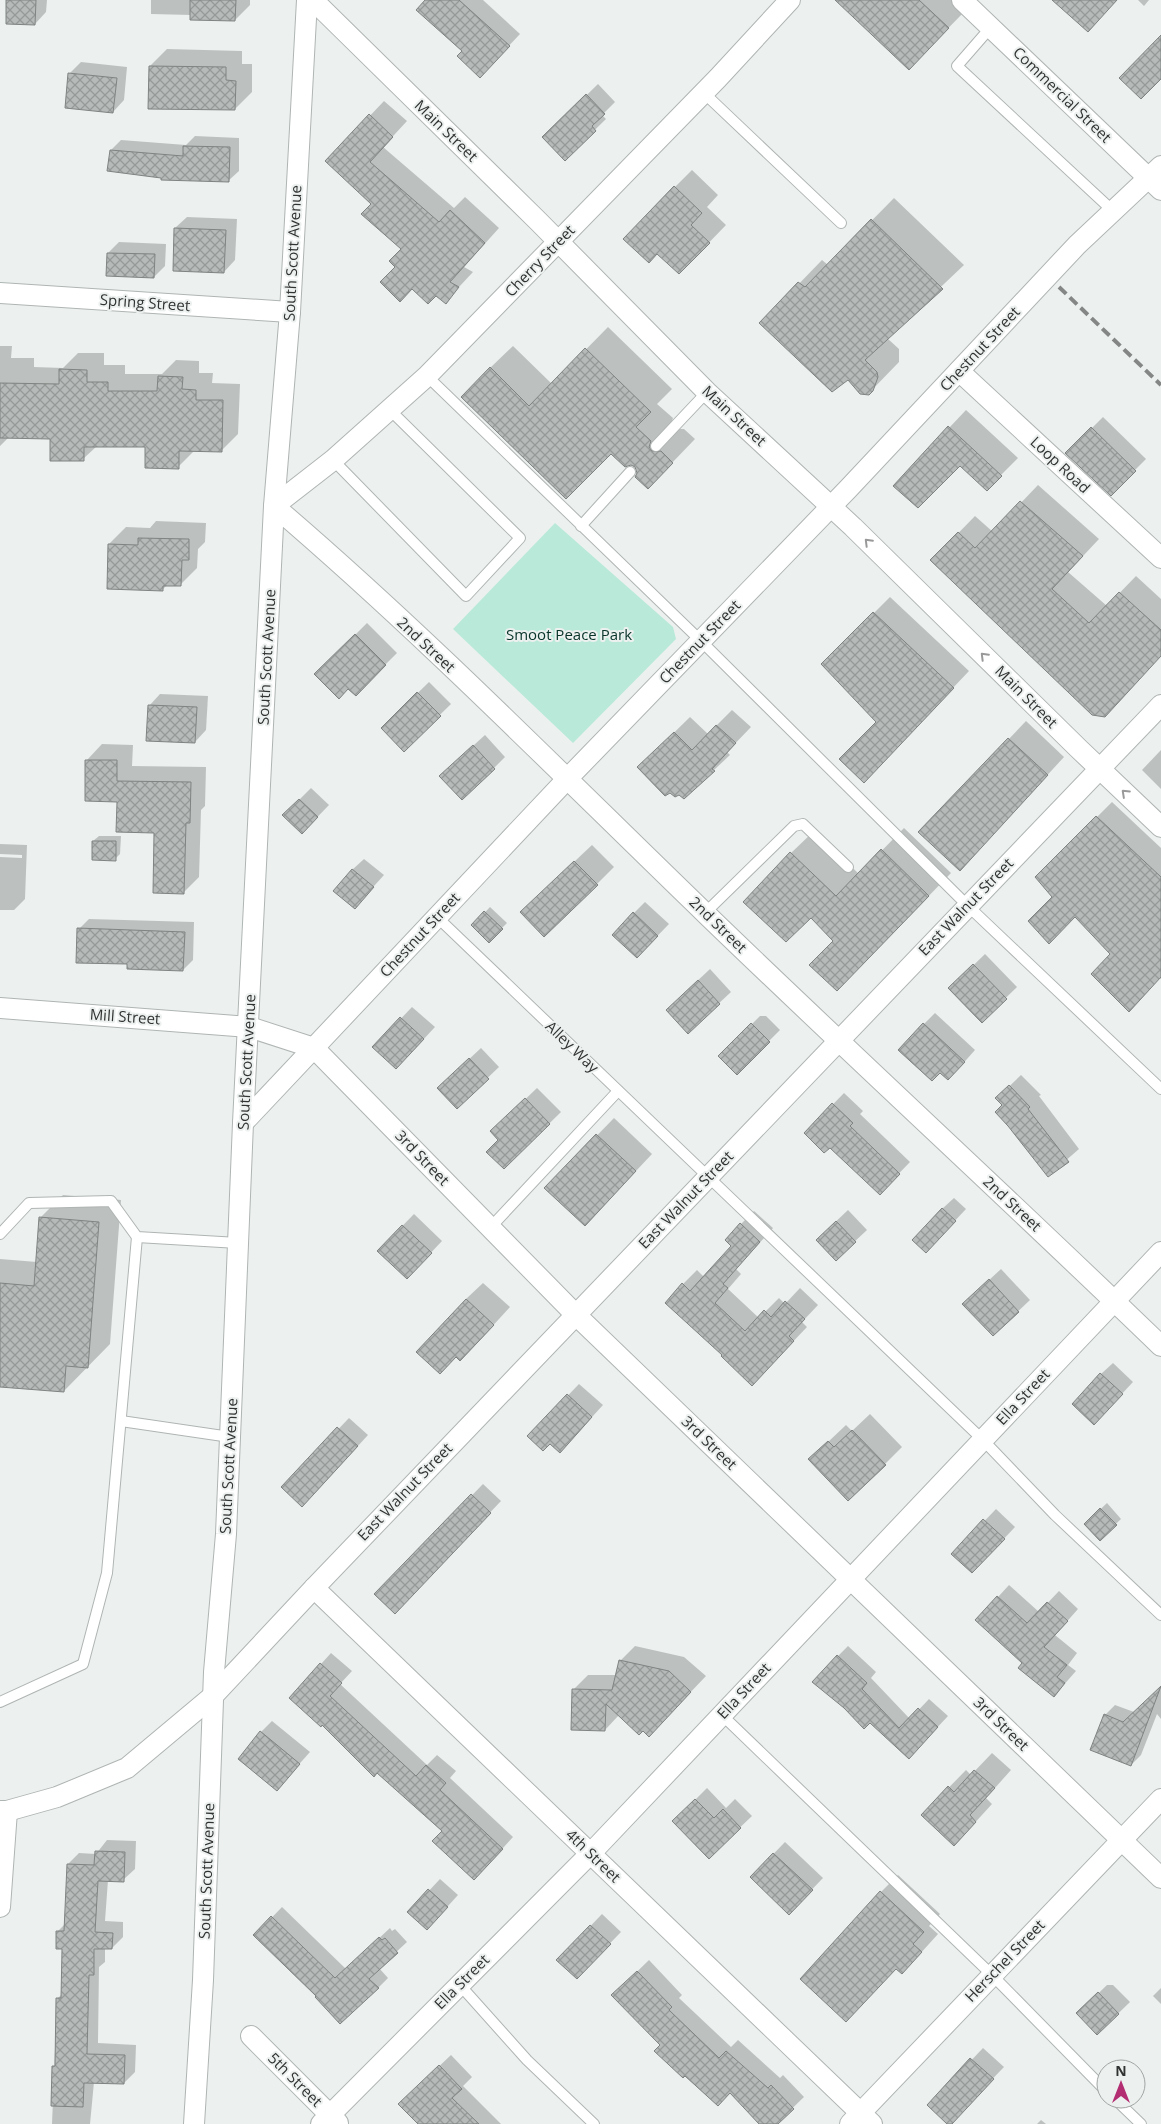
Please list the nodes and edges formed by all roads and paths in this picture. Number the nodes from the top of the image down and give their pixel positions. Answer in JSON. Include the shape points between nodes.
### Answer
{"nodes":[{"id":1,"x":307,"y":0,"type":"edge"},
{"id":2,"x":313,"y":0,"type":"edge"},
{"id":3,"x":790,"y":0,"type":"edge"},
{"id":4,"x":962,"y":0,"type":"edge"},
{"id":5,"x":990,"y":27,"type":"junction"},
{"id":6,"x":704,"y":92,"type":"junction"},
{"id":7,"x":1157,"y":178,"type":"edge"},
{"id":8,"x":1114,"y":212,"type":"junction"},
{"id":9,"x":841,"y":223,"type":"dead end"},
{"id":10,"x":559,"y":242,"type":"junction"},
{"id":11,"x":0,"y":293,"type":"edge"},
{"id":12,"x":290,"y":312,"type":"junction"},
{"id":13,"x":959,"y":371,"type":"junction"},
{"id":14,"x":427,"y":376,"type":"junction"},
{"id":15,"x":707,"y":392,"type":"junction"},
{"id":16,"x":390,"y":410,"type":"junction"},
{"id":17,"x":656,"y":446,"type":"dead end"},
{"id":18,"x":333,"y":460,"type":"junction"},
{"id":19,"x":630,"y":472,"type":"dead end"},
{"id":20,"x":274,"y":506,"type":"junction"},
{"id":21,"x":831,"y":506,"type":"junction"},
{"id":22,"x":581,"y":526,"type":"junction"},
{"id":23,"x":1161,"y":558,"type":"edge"},
{"id":24,"x":701,"y":641,"type":"junction"},
{"id":25,"x":1161,"y":705,"type":"edge"},
{"id":26,"x":1098,"y":768,"type":"junction"},
{"id":27,"x":568,"y":778,"type":"junction"},
{"id":28,"x":1161,"y":827,"type":"edge"},
{"id":29,"x":848,"y":867,"type":"dead end"},
{"id":30,"x":968,"y":906,"type":"junction"},
{"id":31,"x":705,"y":913,"type":"junction"},
{"id":32,"x":437,"y":918,"type":"junction"},
{"id":33,"x":0,"y":1008,"type":"edge"},
{"id":34,"x":249,"y":1026,"type":"junction"},
{"id":35,"x":838,"y":1041,"type":"junction"},
{"id":36,"x":314,"y":1048,"type":"junction"},
{"id":37,"x":1161,"y":1089,"type":"edge"},
{"id":38,"x":618,"y":1092,"type":"junction"},
{"id":39,"x":243,"y":1123,"type":"junction"},
{"id":40,"x":708,"y":1176,"type":"junction"},
{"id":41,"x":490,"y":1228,"type":"junction"},
{"id":42,"x":0,"y":1234,"type":"edge"},
{"id":43,"x":137,"y":1237,"type":"junction"},
{"id":44,"x":238,"y":1244,"type":"junction"},
{"id":45,"x":1161,"y":1252,"type":"edge"},
{"id":46,"x":1114,"y":1301,"type":"junction"},
{"id":47,"x":576,"y":1315,"type":"junction"},
{"id":48,"x":1161,"y":1346,"type":"edge"},
{"id":49,"x":120,"y":1421,"type":"junction"},
{"id":50,"x":230,"y":1437,"type":"junction"},
{"id":51,"x":983,"y":1440,"type":"junction"},
{"id":52,"x":851,"y":1579,"type":"junction"},
{"id":53,"x":314,"y":1588,"type":"junction"},
{"id":54,"x":1161,"y":1615,"type":"edge"},
{"id":55,"x":213,"y":1696,"type":"junction"},
{"id":56,"x":0,"y":1702,"type":"edge"},
{"id":57,"x":722,"y":1715,"type":"junction"},
{"id":58,"x":1161,"y":1799,"type":"edge"},
{"id":59,"x":3,"y":1811,"type":"edge"},
{"id":60,"x":1122,"y":1840,"type":"junction"},
{"id":61,"x":591,"y":1853,"type":"junction"},
{"id":62,"x":1161,"y":1878,"type":"edge"},
{"id":63,"x":0,"y":1907,"type":"edge"},
{"id":64,"x":992,"y":1976,"type":"junction"},
{"id":65,"x":459,"y":1984,"type":"junction"},
{"id":66,"x":251,"y":2036,"type":"dead end"},
{"id":67,"x":1096,"y":2081,"type":"edge"},
{"id":68,"x":1125,"y":2109,"type":"edge"},
{"id":69,"x":861,"y":2120,"type":"edge"},
{"id":70,"x":330,"y":2121,"type":"edge"},
{"id":71,"x":194,"y":2124,"type":"edge"},
{"id":72,"x":594,"y":2124,"type":"edge"},
{"id":73,"x":1140,"y":2124,"type":"edge"}],
"edges":[{"from":1,"to":12,"type":"street","name":"South Scott Avenue"},
{"from":2,"to":10,"type":"street","name":"Main Street"},
{"from":3,"to":6,"type":"street","name":"Cherry Street"},
{"from":4,"to":5,"type":"street","name":"Commercial Street"},
{"from":5,"to":7,"type":"street","name":"Commercial Street"},
{"from":5,"to":8,"type":"lane","via":[[957,66]]},
{"from":6,"to":9,"type":"lane"},
{"from":6,"to":10,"type":"street","name":"Cherry Street"},
{"from":7,"to":8,"type":"street","name":"Chestnut Street"},
{"from":8,"to":13,"type":"street","name":"Chestnut Street","via":[[1077,245]]},
{"from":10,"to":14,"type":"street","name":"Cherry Street"},
{"from":10,"to":15,"type":"street","name":"Main Street"},
{"from":11,"to":12,"type":"street","name":"Spring Street"},
{"from":12,"to":20,"type":"street","name":"South Scott Avenue"},
{"from":13,"to":21,"type":"street","name":"Chestnut Street"},
{"from":13,"to":23,"type":"street","name":"Loop Road"},
{"from":14,"to":16,"type":"street","name":"Cherry Street"},
{"from":14,"to":22,"type":"lane"},
{"from":15,"to":17,"type":"lane"},
{"from":15,"to":21,"type":"street","name":"Main Street"},
{"from":16,"to":18,"type":"street","name":"Cherry Street"},
{"from":16,"to":18,"type":"lane","via":[[520,538],[466,596]]},
{"from":18,"to":20,"type":"street","name":"Cherry Street"},
{"from":19,"to":22,"type":"lane"},
{"from":20,"to":27,"type":"street","name":"2nd Street","via":[[329,553]]},
{"from":20,"to":34,"type":"street","name":"South Scott Avenue"},
{"from":21,"to":24,"type":"street","name":"Chestnut Street"},
{"from":26,"to":21,"type":"street","name":"Main Street","one_way":true},
{"from":22,"to":24,"type":"lane"},
{"from":24,"to":27,"type":"street","name":"Chestnut Street"},
{"from":24,"to":30,"type":"lane"},
{"from":25,"to":26,"type":"street","name":"East Walnut Street"},
{"from":28,"to":26,"type":"street","name":"Main Street","one_way":true},
{"from":26,"to":30,"type":"street","name":"East Walnut Street"},
{"from":27,"to":31,"type":"street","name":"2nd Street"},
{"from":27,"to":32,"type":"street","name":"Chestnut Street"},
{"from":29,"to":31,"type":"lane","via":[[803,824],[794,826]]},
{"from":30,"to":35,"type":"street","name":"East Walnut Street"},
{"from":30,"to":37,"type":"lane"},
{"from":31,"to":35,"type":"street","name":"2nd Street"},
{"from":32,"to":36,"type":"street","name":"Chestnut Street"},
{"from":32,"to":38,"type":"lane","name":"Alley Way"},
{"from":33,"to":34,"type":"street","name":"Mill Street"},
{"from":34,"to":36,"type":"street","name":"3rd Street"},
{"from":34,"to":39,"type":"street","name":"South Scott Avenue"},
{"from":35,"to":40,"type":"street","name":"East Walnut Street"},
{"from":35,"to":46,"type":"street","name":"2nd Street"},
{"from":36,"to":39,"type":"street","name":"Chestnut Street"},
{"from":36,"to":41,"type":"street","name":"3rd Street"},
{"from":38,"to":40,"type":"lane","name":"Alley Way"},
{"from":38,"to":41,"type":"lane"},
{"from":39,"to":44,"type":"street","name":"South Scott Avenue"},
{"from":40,"to":47,"type":"street","name":"East Walnut Street"},
{"from":40,"to":51,"type":"lane","name":"Alley Way"},
{"from":41,"to":47,"type":"street","name":"3rd Street"},
{"from":42,"to":43,"type":"lane","via":[[29,1203],[111,1201]]},
{"from":43,"to":44,"type":"lane"},
{"from":43,"to":49,"type":"lane"},
{"from":44,"to":50,"type":"street","name":"South Scott Avenue"},
{"from":45,"to":46,"type":"street","name":"Ella Street"},
{"from":46,"to":48,"type":"street","name":"2nd Street"},
{"from":46,"to":51,"type":"street","name":"Ella Street"},
{"from":47,"to":52,"type":"street","name":"3rd Street"},
{"from":47,"to":53,"type":"street","name":"East Walnut Street"},
{"from":49,"to":50,"type":"lane"},
{"from":49,"to":56,"type":"lane","via":[[107,1573],[83,1664]]},
{"from":50,"to":55,"type":"street","name":"South Scott Avenue"},
{"from":51,"to":52,"type":"street","name":"Ella Street"},
{"from":51,"to":54,"type":"lane","name":"Alley Way","via":[[1055,1515]]},
{"from":52,"to":57,"type":"street","name":"Ella Street"},
{"from":52,"to":60,"type":"street","name":"3rd Street"},
{"from":53,"to":55,"type":"street","name":"East Walnut Street"},
{"from":53,"to":61,"type":"street","name":"4th Street"},
{"from":55,"to":59,"type":"street","name":"East Walnut Street","via":[[127,1768],[57,1797]]},
{"from":55,"to":71,"type":"street","name":"South Scott Avenue","via":[[203,1980]]},
{"from":57,"to":61,"type":"street","name":"Ella Street"},
{"from":57,"to":64,"type":"lane"},
{"from":58,"to":60,"type":"street","name":"Herschel Street"},
{"from":59,"to":63,"type":"street"},
{"from":60,"to":62,"type":"street","name":"3rd Street"},
{"from":60,"to":64,"type":"street","name":"Herschel Street"},
{"from":61,"to":65,"type":"street","name":"Ella Street"},
{"from":61,"to":69,"type":"street","name":"4th Street"},
{"from":64,"to":67,"type":"lane"},
{"from":64,"to":69,"type":"street","name":"Herschel Street"},
{"from":65,"to":70,"type":"street","name":"Ella Street"},
{"from":65,"to":72,"type":"lane","via":[[527,2060]]},
{"from":66,"to":70,"type":"street","name":"5th Street"},
{"from":68,"to":73,"type":"lane"}]}
